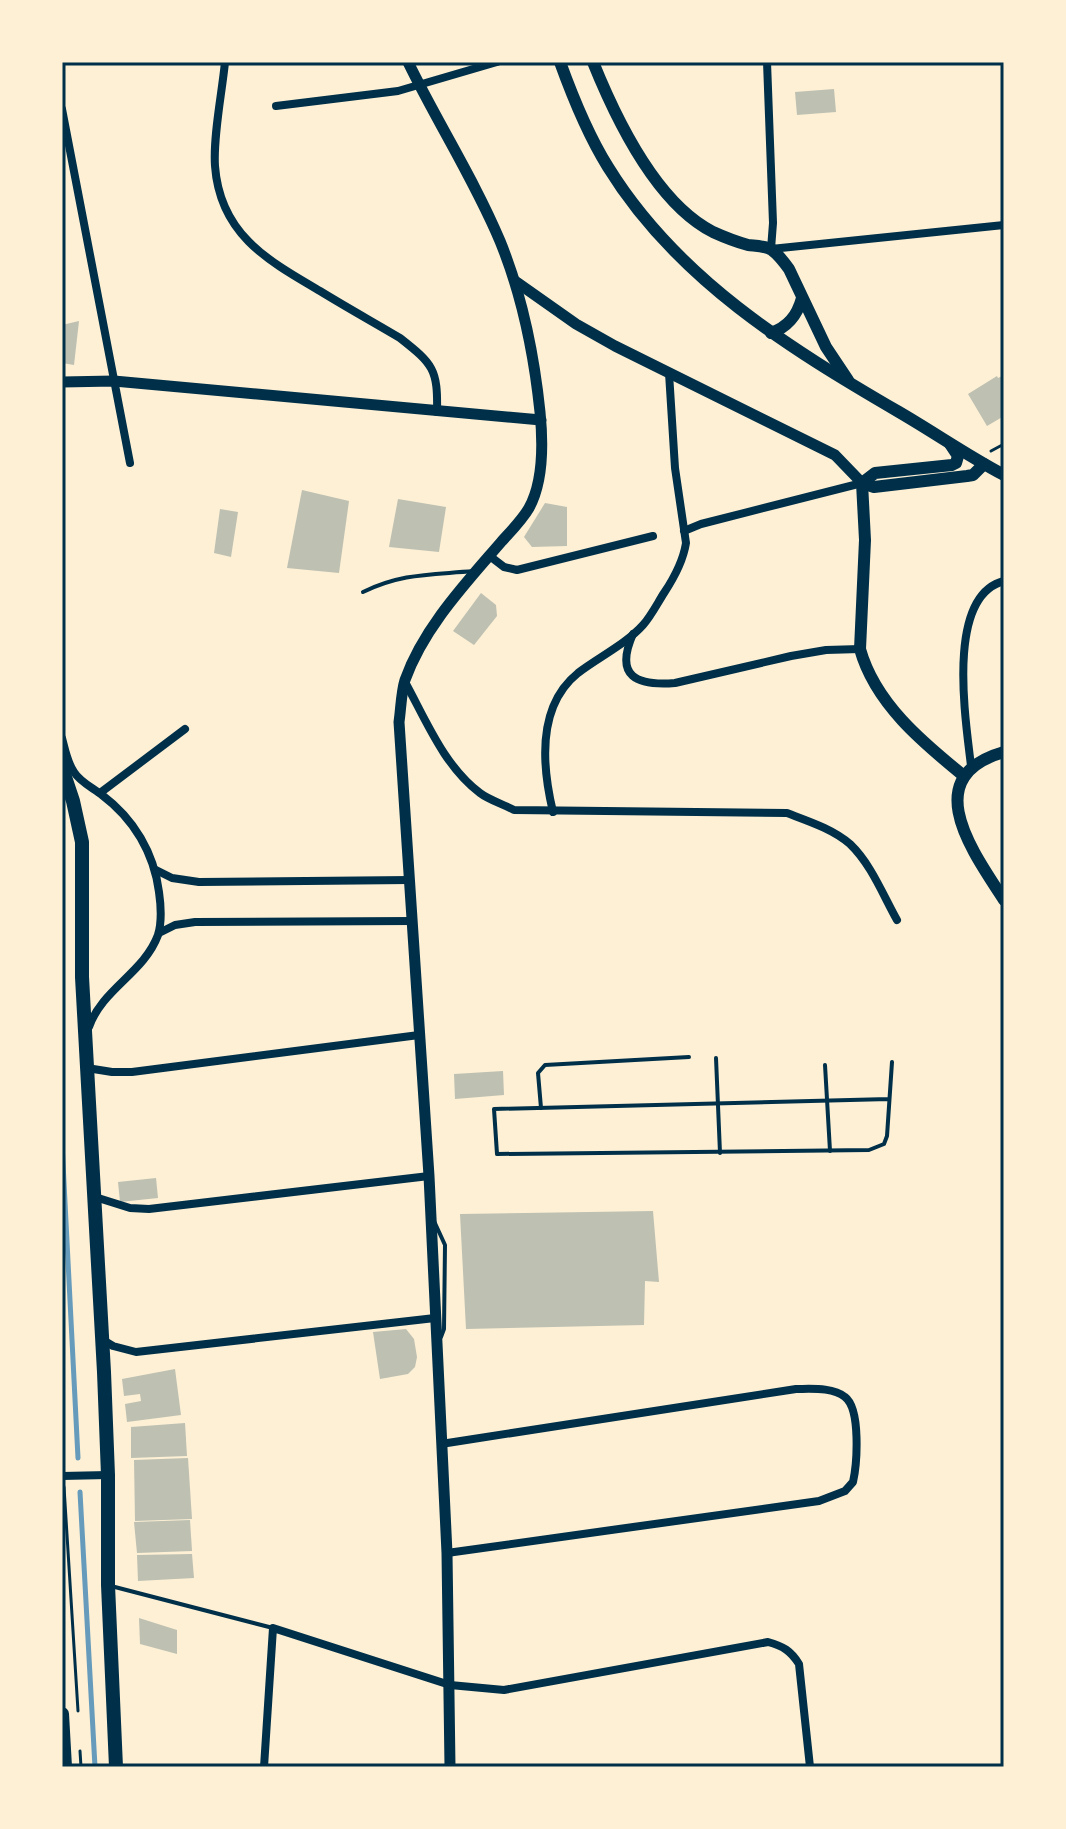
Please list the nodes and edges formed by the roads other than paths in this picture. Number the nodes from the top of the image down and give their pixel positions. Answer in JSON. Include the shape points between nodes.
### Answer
{"nodes":[{"id":1,"x":225,"y":62,"type":"edge"},
{"id":2,"x":408,"y":62,"type":"edge"},
{"id":3,"x":497,"y":62,"type":"edge"},
{"id":4,"x":560,"y":62,"type":"edge"},
{"id":5,"x":593,"y":62,"type":"edge"},
{"id":6,"x":767,"y":62,"type":"edge"},
{"id":7,"x":419,"y":87,"type":"junction"},
{"id":8,"x":276,"y":106,"type":"dead end"},
{"id":9,"x":62,"y":109,"type":"edge"},
{"id":10,"x":1004,"y":225,"type":"edge"},
{"id":11,"x":771,"y":249,"type":"junction"},
{"id":12,"x":515,"y":281,"type":"junction"},
{"id":13,"x":802,"y":298,"type":"junction"},
{"id":14,"x":771,"y":333,"type":"junction"},
{"id":15,"x":669,"y":373,"type":"junction"},
{"id":16,"x":114,"y":381,"type":"junction"},
{"id":17,"x":62,"y":382,"type":"edge"},
{"id":18,"x":852,"y":385,"type":"junction"},
{"id":19,"x":437,"y":412,"type":"junction"},
{"id":20,"x":541,"y":420,"type":"junction"},
{"id":21,"x":949,"y":443,"type":"junction"},
{"id":22,"x":130,"y":463,"type":"dead end"},
{"id":23,"x":984,"y":464,"type":"junction"},
{"id":24,"x":1004,"y":475,"type":"edge"},
{"id":25,"x":862,"y":483,"type":"junction"},
{"id":26,"x":684,"y":531,"type":"junction"},
{"id":27,"x":653,"y":536,"type":"dead end"},
{"id":28,"x":491,"y":557,"type":"junction"},
{"id":29,"x":478,"y":571,"type":"junction"},
{"id":30,"x":1004,"y":581,"type":"edge"},
{"id":31,"x":363,"y":592,"type":"dead end"},
{"id":32,"x":633,"y":633,"type":"junction"},
{"id":33,"x":860,"y":649,"type":"junction"},
{"id":34,"x":405,"y":682,"type":"junction"},
{"id":35,"x":185,"y":729,"type":"dead end"},
{"id":36,"x":62,"y":738,"type":"edge"},
{"id":37,"x":1004,"y":752,"type":"edge"},
{"id":38,"x":62,"y":768,"type":"edge"},
{"id":39,"x":968,"y":771,"type":"junction"},
{"id":40,"x":100,"y":793,"type":"junction"},
{"id":41,"x":553,"y":812,"type":"junction"},
{"id":42,"x":156,"y":870,"type":"junction"},
{"id":43,"x":410,"y":880,"type":"junction"},
{"id":44,"x":1004,"y":900,"type":"edge"},
{"id":45,"x":897,"y":920,"type":"dead end"},
{"id":46,"x":413,"y":921,"type":"junction"},
{"id":47,"x":159,"y":933,"type":"junction"},
{"id":48,"x":419,"y":1035,"type":"junction"},
{"id":49,"x":85,"y":1048,"type":"junction"},
{"id":50,"x":689,"y":1057,"type":"dead end"},
{"id":51,"x":716,"y":1058,"type":"dead end"},
{"id":52,"x":892,"y":1062,"type":"dead end"},
{"id":53,"x":825,"y":1065,"type":"dead end"},
{"id":54,"x":87,"y":1068,"type":"junction"},
{"id":55,"x":889,"y":1099,"type":"junction"},
{"id":56,"x":827,"y":1101,"type":"junction"},
{"id":57,"x":718,"y":1103,"type":"junction"},
{"id":58,"x":541,"y":1108,"type":"junction"},
{"id":59,"x":830,"y":1151,"type":"junction"},
{"id":60,"x":720,"y":1153,"type":"junction"},
{"id":61,"x":429,"y":1176,"type":"junction"},
{"id":62,"x":95,"y":1197,"type":"junction"},
{"id":63,"x":431,"y":1217,"type":"junction"},
{"id":64,"x":435,"y":1318,"type":"junction"},
{"id":65,"x":103,"y":1340,"type":"junction"},
{"id":66,"x":436,"y":1346,"type":"junction"},
{"id":67,"x":441,"y":1444,"type":"junction"},
{"id":68,"x":108,"y":1475,"type":"junction"},
{"id":69,"x":64,"y":1476,"type":"edge"},
{"id":70,"x":447,"y":1553,"type":"junction"},
{"id":71,"x":108,"y":1585,"type":"junction"},
{"id":72,"x":273,"y":1628,"type":"junction"},
{"id":73,"x":450,"y":1685,"type":"junction"},
{"id":74,"x":62,"y":1714,"type":"edge"},
{"id":75,"x":65,"y":1767,"type":"edge"},
{"id":76,"x":116,"y":1767,"type":"edge"},
{"id":77,"x":264,"y":1767,"type":"edge"},
{"id":78,"x":450,"y":1767,"type":"edge"},
{"id":79,"x":810,"y":1767,"type":"edge"}],
"edges":[{"from":1,"to":19,"type":"street","via":[[215,165],[228,215],[262,256],[419,353],[438,383]]},
{"from":2,"to":7,"type":"street"},
{"from":3,"to":7,"type":"street"},
{"from":4,"to":14,"type":"main road","via":[[608,167],[653,229],[698,275]]},
{"from":5,"to":11,"type":"main road","via":[[636,150],[671,197],[711,231]]},
{"from":6,"to":11,"type":"street"},
{"from":7,"to":8,"type":"street"},
{"from":7,"to":12,"type":"street","via":[[475,189]]},
{"from":9,"to":16,"type":"street"},
{"from":10,"to":11,"type":"street"},
{"from":11,"to":13,"type":"main road","via":[[789,269]]},
{"from":12,"to":15,"type":"street","via":[[576,324]]},
{"from":12,"to":20,"type":"street"},
{"from":13,"to":14,"type":"main road","via":[[791,321]]},
{"from":13,"to":18,"type":"main road"},
{"from":14,"to":18,"type":"main road"},
{"from":15,"to":25,"type":"street","via":[[835,455]]},
{"from":15,"to":26,"type":"street"},
{"from":16,"to":17,"type":"street"},
{"from":16,"to":19,"type":"street"},
{"from":16,"to":22,"type":"street"},
{"from":18,"to":21,"type":"main road"},
{"from":19,"to":20,"type":"street"},
{"from":20,"to":28,"type":"street","via":[[542,450],[530,506]]},
{"from":21,"to":23,"type":"main road"},
{"from":21,"to":25,"type":"main road","via":[[957,452],[956,463],[875,473]]},
{"from":23,"to":24,"type":"main road"},
{"from":23,"to":25,"type":"main road","via":[[967,476],[874,487]]},
{"from":25,"to":26,"type":"street"},
{"from":25,"to":33,"type":"main road"},
{"from":26,"to":32,"type":"street","via":[[682,561]]},
{"from":27,"to":28,"type":"street","via":[[517,570]]},
{"from":28,"to":29,"type":"street"},
{"from":29,"to":31,"type":"lane","via":[[411,575]]},
{"from":29,"to":34,"type":"street","via":[[427,635]]},
{"from":30,"to":39,"type":"street","via":[[989,587],[978,600],[963,655]]},
{"from":32,"to":33,"type":"street","via":[[628,667],[641,683],[652,685],[826,650]]},
{"from":32,"to":41,"type":"street","via":[[575,676],[550,717],[544,778]]},
{"from":33,"to":39,"type":"main road","via":[[897,714],[927,746]]},
{"from":34,"to":41,"type":"street","via":[[458,773],[482,794],[514,810]]},
{"from":34,"to":43,"type":"street","via":[[399,737]]},
{"from":35,"to":40,"type":"street"},
{"from":36,"to":40,"type":"street","via":[[74,773]]},
{"from":37,"to":39,"type":"main road","via":[[984,758]]},
{"from":38,"to":49,"type":"main road","via":[[82,842]]},
{"from":39,"to":44,"type":"main road","via":[[957,800],[960,822]]},
{"from":40,"to":42,"type":"street","via":[[138,833]]},
{"from":41,"to":45,"type":"street","via":[[787,813],[850,844]]},
{"from":42,"to":43,"type":"street","via":[[199,882]]},
{"from":42,"to":47,"type":"street"},
{"from":43,"to":46,"type":"street"},
{"from":46,"to":47,"type":"street","via":[[186,923]]},
{"from":46,"to":48,"type":"street"},
{"from":47,"to":49,"type":"street","via":[[139,966],[98,1007]]},
{"from":48,"to":54,"type":"street","via":[[132,1072]]},
{"from":48,"to":61,"type":"street"},
{"from":49,"to":54,"type":"main road"},
{"from":50,"to":58,"type":"lane","via":[[545,1065],[538,1073]]},
{"from":51,"to":57,"type":"lane"},
{"from":52,"to":55,"type":"lane"},
{"from":53,"to":56,"type":"lane"},
{"from":54,"to":62,"type":"main road"},
{"from":55,"to":56,"type":"lane"},
{"from":55,"to":59,"type":"lane","via":[[884,1144],[869,1150]]},
{"from":56,"to":57,"type":"lane"},
{"from":56,"to":59,"type":"lane"},
{"from":57,"to":58,"type":"lane"},
{"from":57,"to":60,"type":"lane"},
{"from":58,"to":60,"type":"lane","via":[[494,1109],[497,1154]]},
{"from":59,"to":60,"type":"lane"},
{"from":61,"to":62,"type":"street","via":[[149,1209]]},
{"from":61,"to":63,"type":"street"},
{"from":62,"to":65,"type":"main road"},
{"from":63,"to":64,"type":"street"},
{"from":63,"to":66,"type":"lane","via":[[445,1245],[444,1329]]},
{"from":64,"to":65,"type":"street","via":[[136,1352]]},
{"from":64,"to":66,"type":"street"},
{"from":65,"to":68,"type":"main road"},
{"from":66,"to":67,"type":"street"},
{"from":67,"to":70,"type":"street"},
{"from":67,"to":70,"type":"street","via":[[796,1389],[844,1395],[855,1419],[853,1482],[828,1499]]},
{"from":68,"to":69,"type":"street"},
{"from":68,"to":71,"type":"main road"},
{"from":70,"to":73,"type":"street"},
{"from":71,"to":72,"type":"lane"},
{"from":71,"to":76,"type":"main road"},
{"from":72,"to":73,"type":"street"},
{"from":72,"to":77,"type":"street"},
{"from":73,"to":78,"type":"street"},
{"from":73,"to":79,"type":"street","via":[[504,1690],[768,1642],[783,1647],[799,1664]]},
{"from":74,"to":75,"type":"main road"}]}
